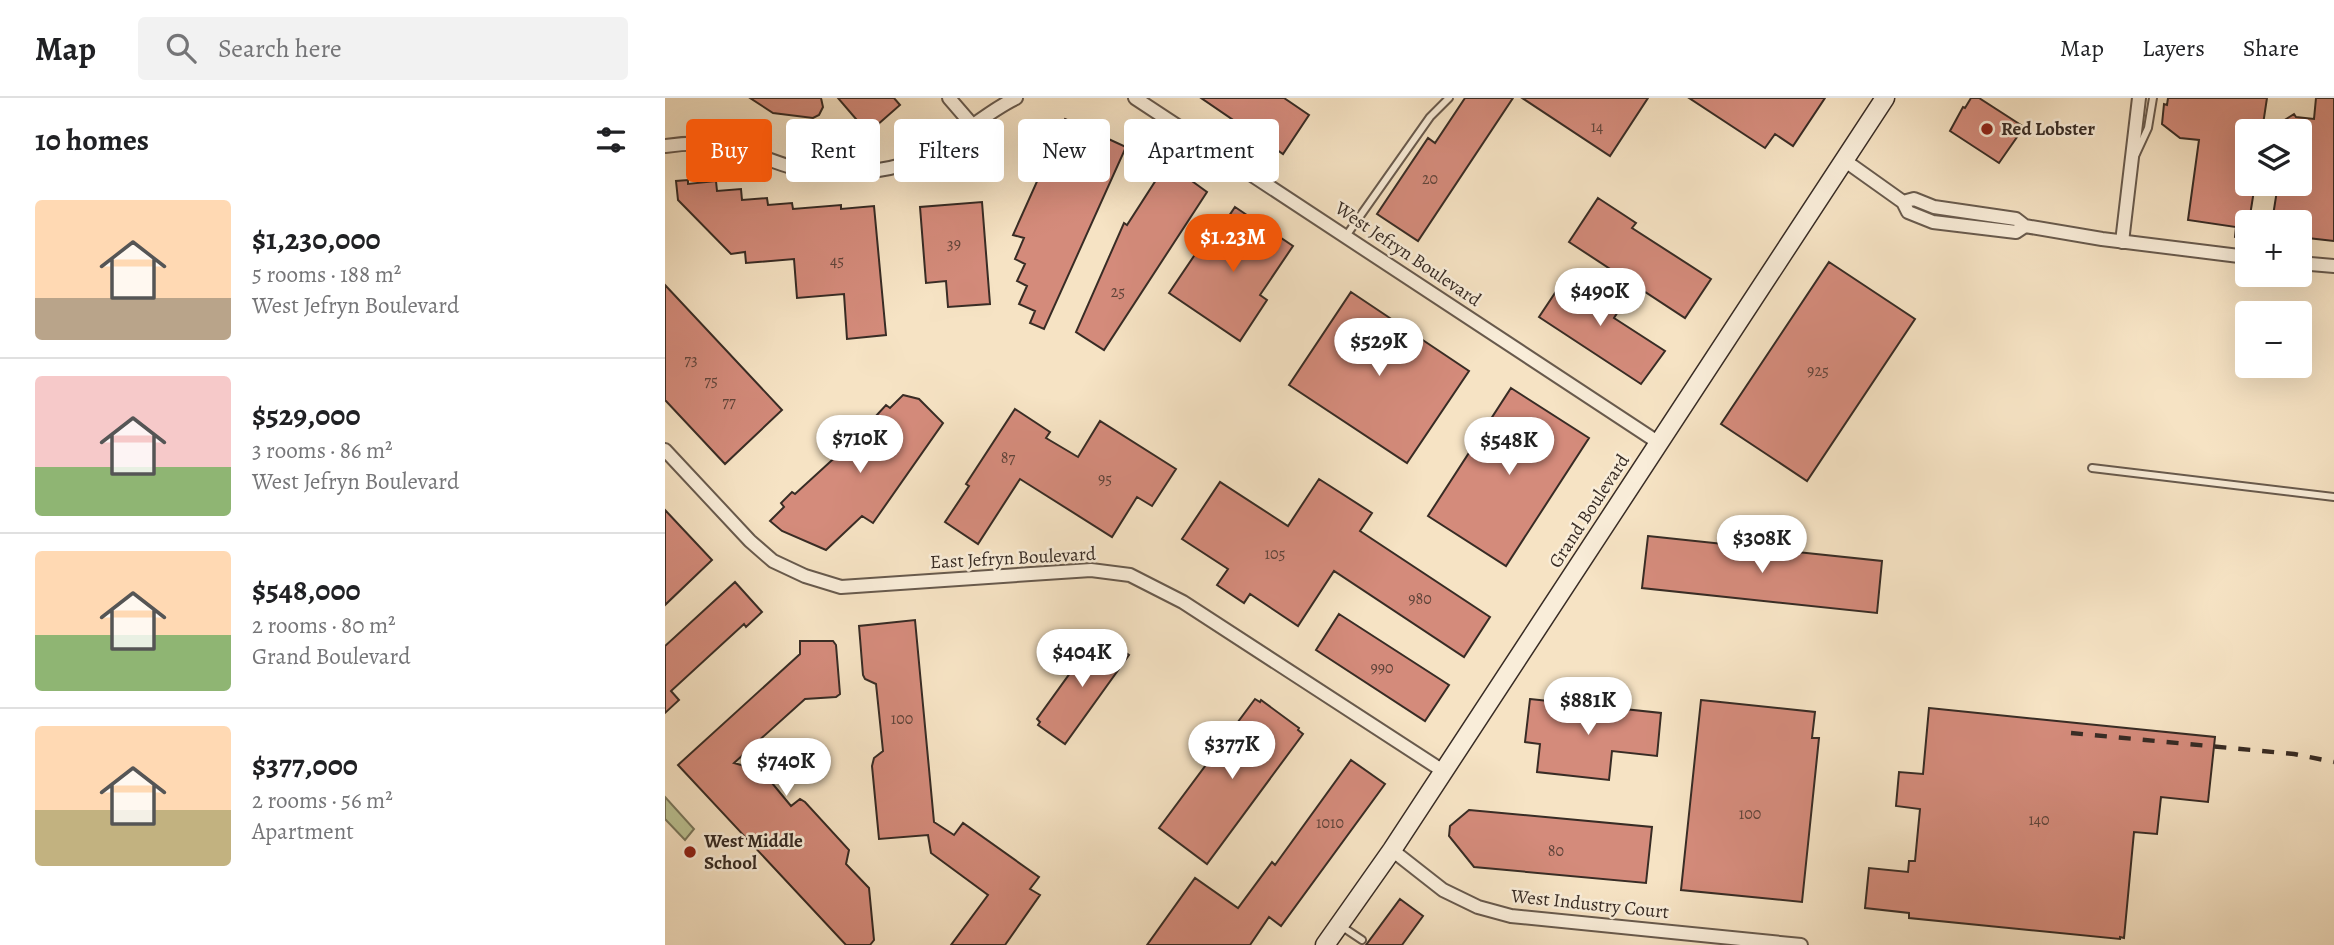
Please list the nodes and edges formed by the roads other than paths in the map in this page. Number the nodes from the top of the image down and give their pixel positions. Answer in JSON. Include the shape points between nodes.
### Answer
{"nodes":[{"id":1,"x":949,"y":98,"type":"edge"},
{"id":2,"x":1016,"y":98,"type":"edge"},
{"id":3,"x":1135,"y":98,"type":"edge"},
{"id":4,"x":1449,"y":98,"type":"edge"},
{"id":5,"x":1885,"y":98,"type":"edge"},
{"id":6,"x":2139,"y":98,"type":"edge"},
{"id":7,"x":2153,"y":98,"type":"edge"},
{"id":8,"x":967,"y":119,"type":"edge"},
{"id":9,"x":986,"y":119,"type":"edge"},
{"id":10,"x":665,"y":146,"type":"edge"},
{"id":11,"x":1844,"y":160,"type":"junction"},
{"id":12,"x":2132,"y":162,"type":"junction"},
{"id":13,"x":894,"y":167,"type":"edge"},
{"id":14,"x":1346,"y":236,"type":"junction"},
{"id":15,"x":2122,"y":242,"type":"junction"},
{"id":16,"x":2235,"y":256,"type":"edge"},
{"id":17,"x":2312,"y":264,"type":"edge"},
{"id":18,"x":2334,"y":267,"type":"edge"},
{"id":19,"x":1659,"y":443,"type":"junction"},
{"id":20,"x":665,"y":450,"type":"edge"},
{"id":21,"x":2092,"y":468,"type":"dead end"},
{"id":22,"x":2334,"y":497,"type":"edge"},
{"id":23,"x":1443,"y":771,"type":"junction"},
{"id":24,"x":1392,"y":850,"type":"junction"},
{"id":25,"x":1339,"y":925,"type":"junction"},
{"id":26,"x":1362,"y":940,"type":"dead end"},
{"id":27,"x":1325,"y":945,"type":"edge"},
{"id":28,"x":1801,"y":945,"type":"edge"}],
"edges":[{"from":1,"to":8,"type":"street"},
{"from":2,"to":9,"type":"street"},
{"from":3,"to":14,"type":"street","name":"West Jefryn Boulevard"},
{"from":4,"to":14,"type":"lane","via":[[1430,117]]},
{"from":5,"to":11,"type":"street","name":"Grand Boulevard"},
{"from":6,"to":12,"type":"street"},
{"from":7,"to":12,"type":"lane","via":[[2148,128]]},
{"from":10,"to":13,"type":"street","via":[[699,142],[741,149],[815,172]]},
{"from":11,"to":15,"type":"street","via":[[1903,202],[1909,212],[1933,222],[2016,232],[2025,226]]},
{"from":11,"to":19,"type":"street","name":"Grand Boulevard"},
{"from":12,"to":15,"type":"street"},
{"from":14,"to":19,"type":"street","name":"West Jefryn Boulevard"},
{"from":15,"to":16,"type":"street"},
{"from":17,"to":18,"type":"street"},
{"from":19,"to":23,"type":"street","name":"Grand Boulevard"},
{"from":20,"to":23,"type":"street","name":"East Jefryn Boulevard","via":[[750,541],[773,561],[805,576],[841,587],[1091,570],[1131,575],[1183,602]]},
{"from":21,"to":22,"type":"lane"},
{"from":23,"to":24,"type":"street","name":"Grand Boulevard"},
{"from":24,"to":25,"type":"street","name":"Grand Boulevard"},
{"from":24,"to":28,"type":"street","name":"West Industry Court","via":[[1443,890],[1511,916]]},
{"from":25,"to":26,"type":"lane"},
{"from":25,"to":27,"type":"street","name":"Grand Boulevard"}]}
